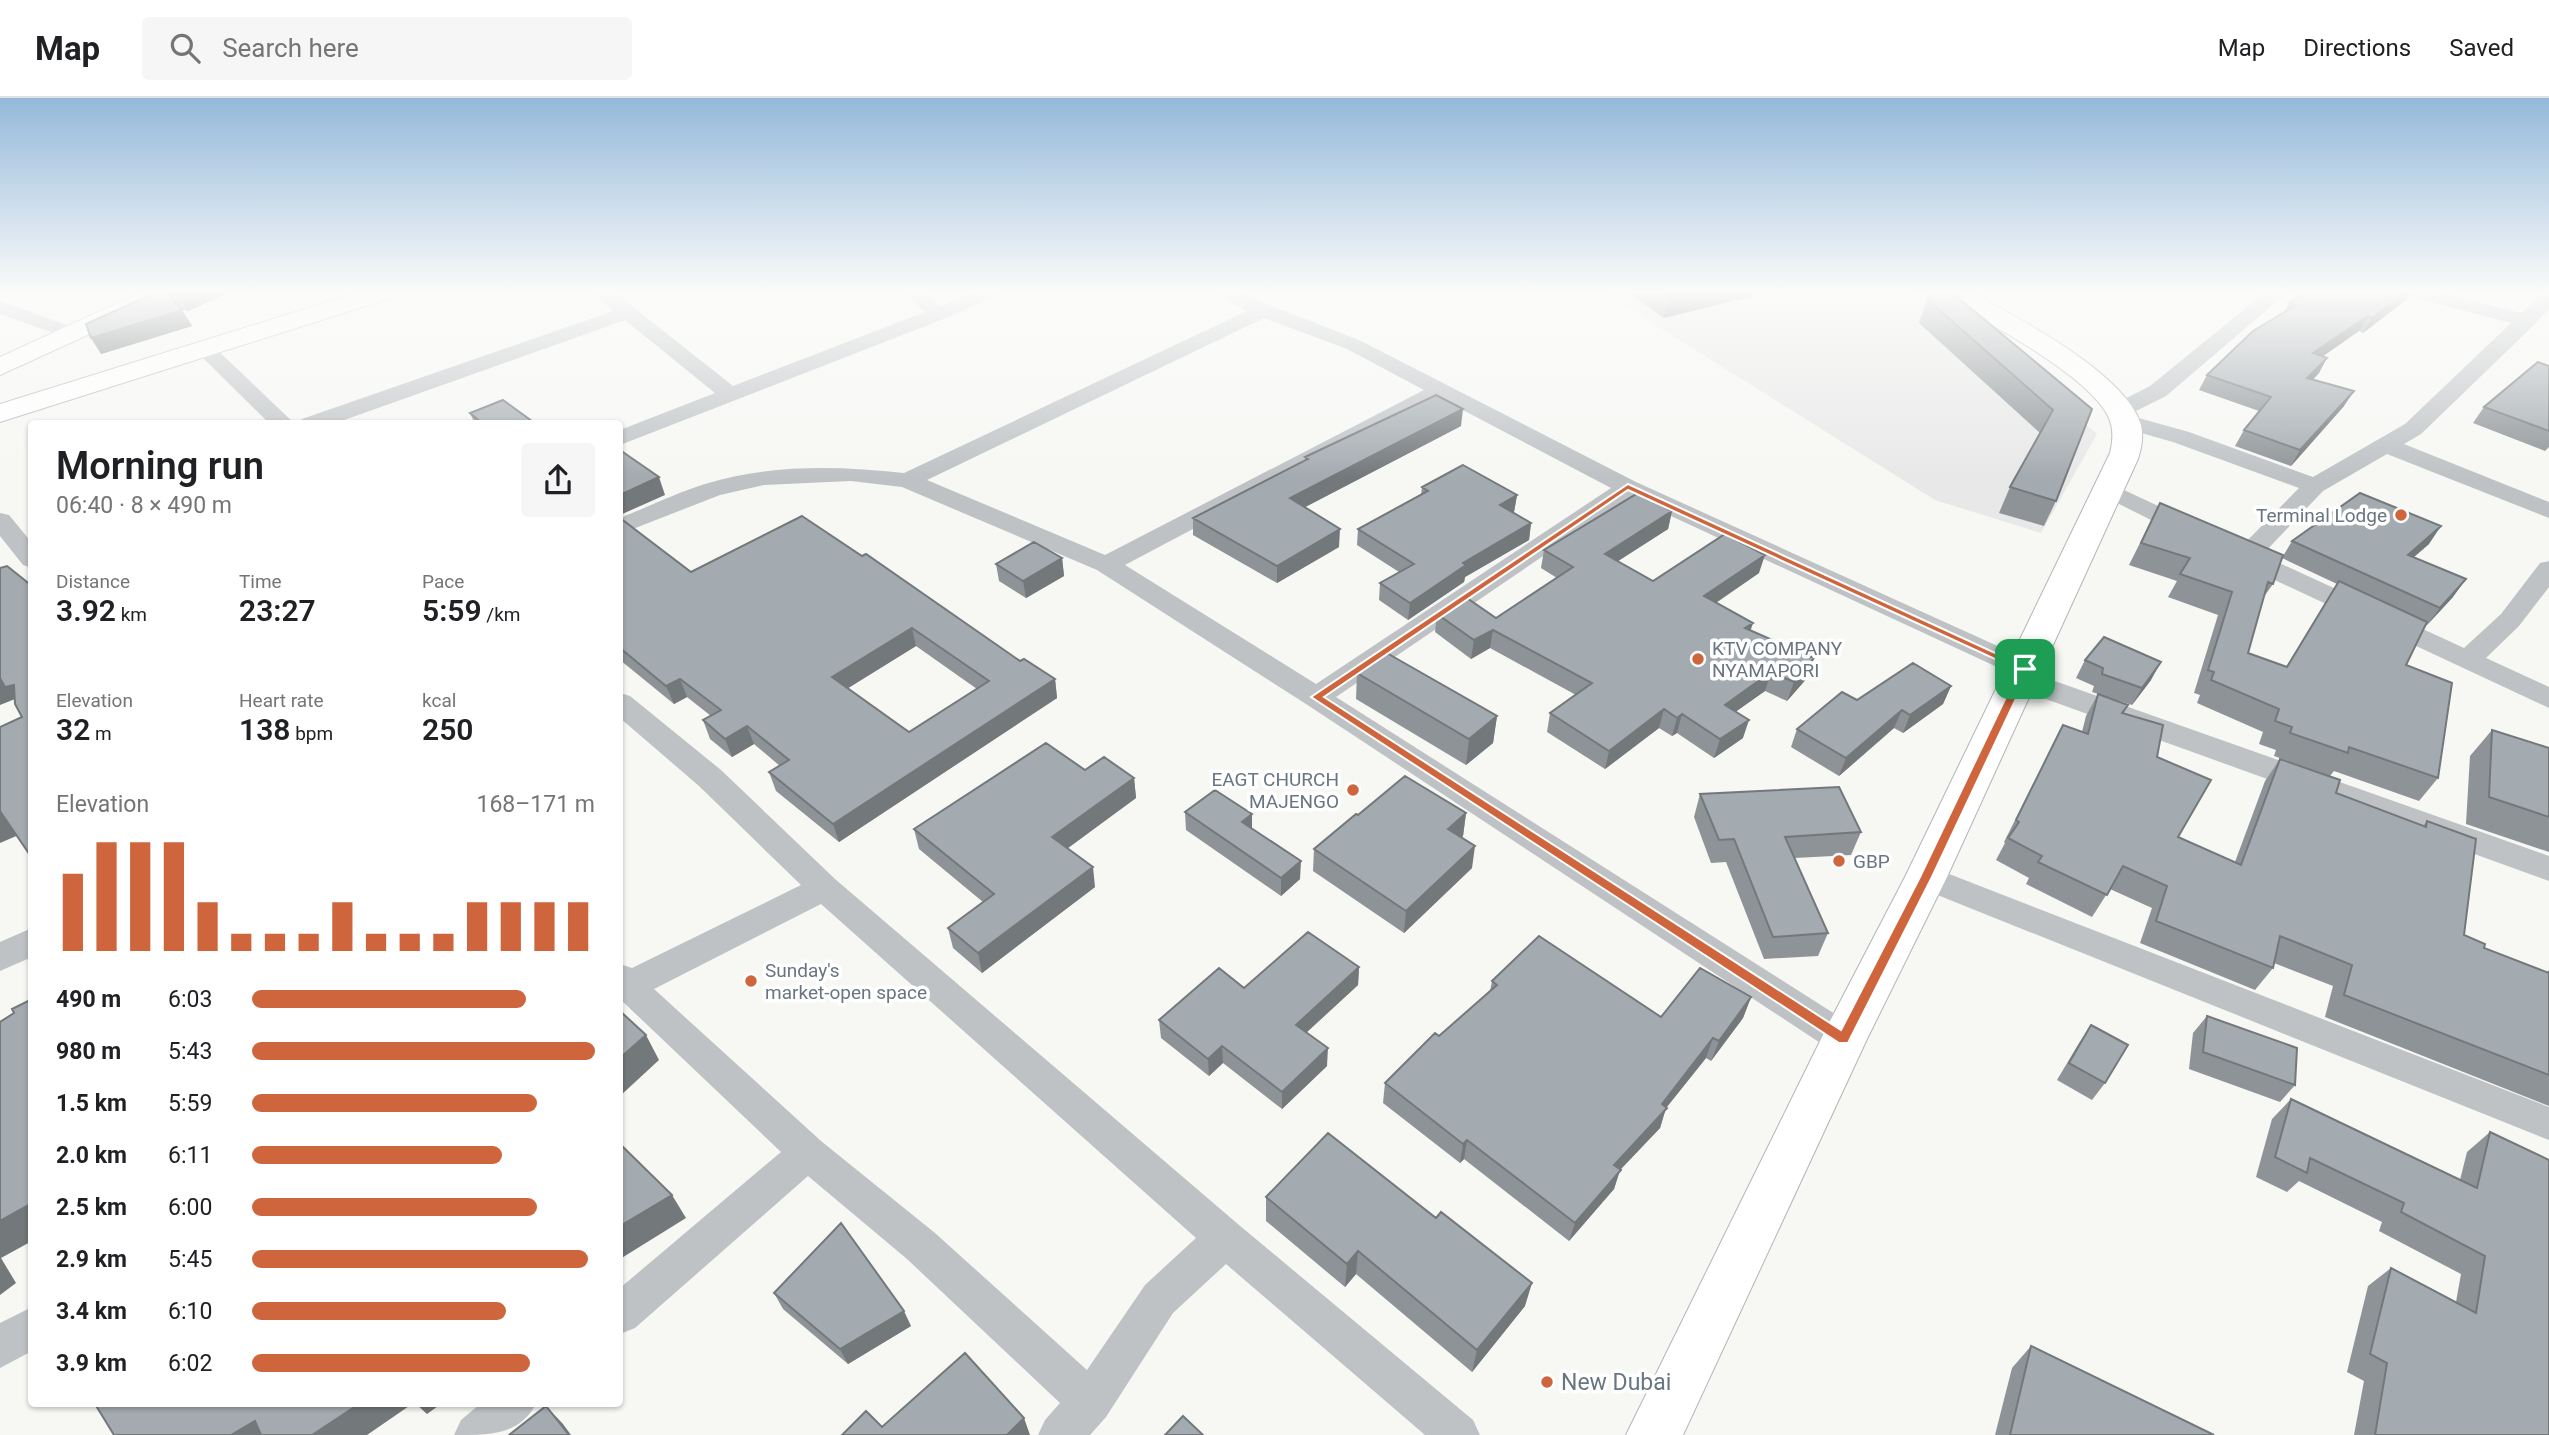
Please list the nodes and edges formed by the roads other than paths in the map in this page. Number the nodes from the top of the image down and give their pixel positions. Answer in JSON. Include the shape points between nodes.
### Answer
{"nodes":[{"id":1,"x":28,"y":353,"type":"edge"},
{"id":2,"x":187,"y":353,"type":"edge"},
{"id":3,"x":210,"y":353,"type":"edge"},
{"id":4,"x":511,"y":353,"type":"edge"},
{"id":5,"x":679,"y":353,"type":"edge"},
{"id":6,"x":837,"y":353,"type":"edge"},
{"id":7,"x":1174,"y":353,"type":"edge"},
{"id":8,"x":1370,"y":353,"type":"edge"},
{"id":9,"x":2052,"y":353,"type":"edge"},
{"id":10,"x":2203,"y":353,"type":"edge"},
{"id":11,"x":2492,"y":353,"type":"edge"},
{"id":12,"x":0,"y":367,"type":"edge"},
{"id":13,"x":1440,"y":390,"type":"junction"},
{"id":14,"x":730,"y":395,"type":"junction"},
{"id":15,"x":0,"y":413,"type":"edge"},
{"id":16,"x":2123,"y":416,"type":"junction"},
{"id":17,"x":280,"y":420,"type":"edge"},
{"id":18,"x":321,"y":420,"type":"edge"},
{"id":19,"x":623,"y":437,"type":"edge"},
{"id":20,"x":2388,"y":446,"type":"junction"},
{"id":21,"x":907,"y":480,"type":"junction"},
{"id":22,"x":2315,"y":486,"type":"junction"},
{"id":23,"x":1628,"y":487,"type":"junction"},
{"id":24,"x":2109,"y":490,"type":"junction"},
{"id":25,"x":2549,"y":511,"type":"edge"},
{"id":26,"x":0,"y":520,"type":"edge"},
{"id":27,"x":623,"y":526,"type":"edge"},
{"id":28,"x":2246,"y":557,"type":"junction"},
{"id":29,"x":1106,"y":565,"type":"junction"},
{"id":30,"x":24,"y":567,"type":"edge"},
{"id":31,"x":2549,"y":569,"type":"edge"},
{"id":32,"x":2468,"y":660,"type":"junction"},
{"id":33,"x":2022,"y":674,"type":"junction"},
{"id":34,"x":1316,"y":697,"type":"junction"},
{"id":35,"x":2549,"y":698,"type":"edge"},
{"id":36,"x":623,"y":706,"type":"edge"},
{"id":37,"x":2549,"y":869,"type":"edge"},
{"id":38,"x":1926,"y":877,"type":"junction"},
{"id":39,"x":824,"y":888,"type":"junction"},
{"id":40,"x":28,"y":943,"type":"edge"},
{"id":41,"x":0,"y":957,"type":"edge"},
{"id":42,"x":624,"y":982,"type":"edge"},
{"id":43,"x":1844,"y":1039,"type":"junction"},
{"id":44,"x":2549,"y":1124,"type":"edge"},
{"id":45,"x":808,"y":1153,"type":"junction"},
{"id":46,"x":1225,"y":1238,"type":"junction"},
{"id":47,"x":623,"y":1311,"type":"edge"},
{"id":48,"x":28,"y":1330,"type":"edge"},
{"id":49,"x":0,"y":1348,"type":"edge"},
{"id":50,"x":1091,"y":1402,"type":"junction"},
{"id":51,"x":509,"y":1407,"type":"edge"},
{"id":52,"x":476,"y":1435,"type":"edge"},
{"id":53,"x":1060,"y":1435,"type":"edge"},
{"id":54,"x":1458,"y":1435,"type":"edge"},
{"id":55,"x":1654,"y":1435,"type":"edge"}],
"edges":[{"from":1,"to":12,"type":"street"},
{"from":2,"to":15,"type":"street"},
{"from":3,"to":17,"type":"street"},
{"from":4,"to":18,"type":"street"},
{"from":5,"to":14,"type":"street"},
{"from":6,"to":14,"type":"street"},
{"from":7,"to":21,"type":"street"},
{"from":8,"to":13,"type":"street"},
{"from":9,"to":16,"type":"street","via":[[2103,390]]},
{"from":10,"to":16,"type":"street"},
{"from":11,"to":20,"type":"street","via":[[2413,429]]},
{"from":13,"to":23,"type":"street"},
{"from":13,"to":29,"type":"street"},
{"from":14,"to":19,"type":"street"},
{"from":16,"to":22,"type":"street"},
{"from":16,"to":24,"type":"street","via":[[2128,445]]},
{"from":20,"to":22,"type":"street"},
{"from":20,"to":25,"type":"street"},
{"from":21,"to":27,"type":"street","via":[[851,474],[764,478],[713,489]]},
{"from":21,"to":29,"type":"street"},
{"from":22,"to":28,"type":"street"},
{"from":23,"to":33,"type":"street"},
{"from":23,"to":34,"type":"street"},
{"from":24,"to":28,"type":"street"},
{"from":24,"to":33,"type":"street"},
{"from":26,"to":30,"type":"street"},
{"from":28,"to":32,"type":"street"},
{"from":29,"to":34,"type":"street"},
{"from":31,"to":32,"type":"street","via":[[2510,620]]},
{"from":32,"to":35,"type":"street"},
{"from":33,"to":37,"type":"street"},
{"from":33,"to":38,"type":"street"},
{"from":34,"to":43,"type":"street"},
{"from":36,"to":39,"type":"street","via":[[710,778]]},
{"from":38,"to":43,"type":"street"},
{"from":38,"to":44,"type":"street"},
{"from":39,"to":42,"type":"street"},
{"from":39,"to":46,"type":"street"},
{"from":40,"to":41,"type":"street"},
{"from":42,"to":45,"type":"street"},
{"from":43,"to":55,"type":"street"},
{"from":45,"to":47,"type":"street"},
{"from":45,"to":50,"type":"street","via":[[921,1246]]},
{"from":46,"to":50,"type":"street","via":[[1159,1298]]},
{"from":46,"to":54,"type":"street"},
{"from":48,"to":49,"type":"street"},
{"from":50,"to":53,"type":"street"},
{"from":51,"to":52,"type":"street"}]}
